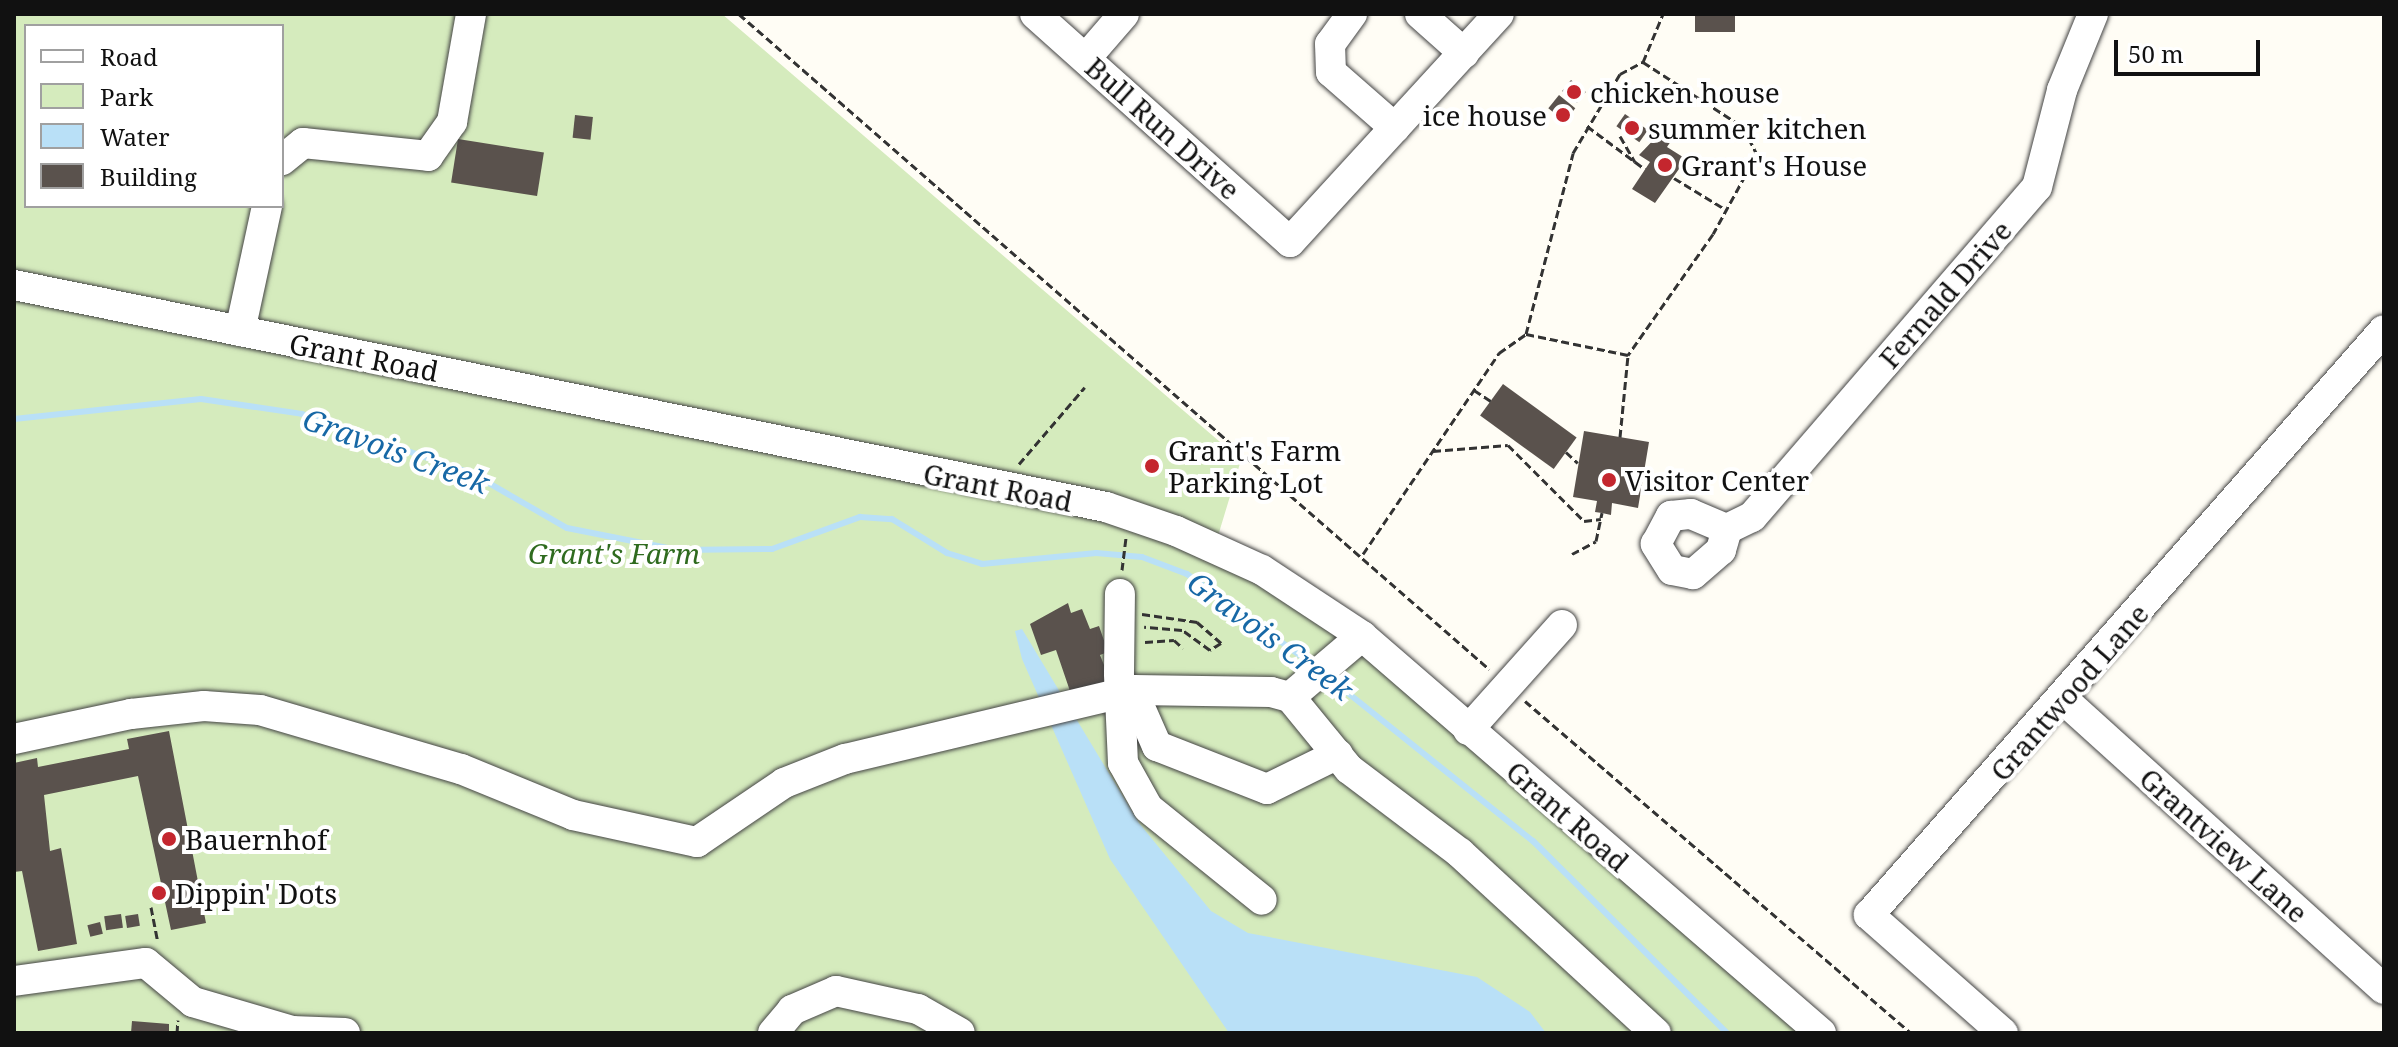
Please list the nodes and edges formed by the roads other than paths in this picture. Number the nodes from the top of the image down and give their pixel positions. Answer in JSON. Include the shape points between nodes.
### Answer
{"nodes":[{"id":1,"x":471,"y":14,"type":"edge"},
{"id":2,"x":1035,"y":14,"type":"edge"},
{"id":3,"x":1124,"y":14,"type":"edge"},
{"id":4,"x":1352,"y":14,"type":"edge"},
{"id":5,"x":1420,"y":14,"type":"edge"},
{"id":6,"x":1499,"y":14,"type":"edge"},
{"id":7,"x":2093,"y":14,"type":"edge"},
{"id":8,"x":1464,"y":53,"type":"junction"},
{"id":9,"x":1086,"y":58,"type":"junction"},
{"id":10,"x":1395,"y":128,"type":"junction"},
{"id":11,"x":284,"y":158,"type":"edge"},
{"id":12,"x":267,"y":208,"type":"edge"},
{"id":13,"x":14,"y":285,"type":"edge"},
{"id":14,"x":2384,"y":330,"type":"edge"},
{"id":15,"x":240,"y":331,"type":"junction"},
{"id":16,"x":1727,"y":529,"type":"dead end"},
{"id":17,"x":1127,"y":620,"type":"road end"},
{"id":18,"x":1562,"y":625,"type":"dead end"},
{"id":19,"x":1362,"y":636,"type":"junction"},
{"id":20,"x":1123,"y":685,"type":"junction"},
{"id":21,"x":1292,"y":691,"type":"junction"},
{"id":22,"x":2064,"y":700,"type":"junction"},
{"id":23,"x":1468,"y":730,"type":"junction"},
{"id":24,"x":14,"y":739,"type":"edge"},
{"id":25,"x":1338,"y":754,"type":"junction"},
{"id":26,"x":1262,"y":900,"type":"dead end"},
{"id":27,"x":14,"y":981,"type":"edge"},
{"id":28,"x":2384,"y":989,"type":"edge"},
{"id":29,"x":345,"y":1033,"type":"edge"},
{"id":30,"x":773,"y":1033,"type":"edge"},
{"id":31,"x":960,"y":1033,"type":"edge"},
{"id":32,"x":1656,"y":1033,"type":"edge"},
{"id":33,"x":1821,"y":1033,"type":"edge"},
{"id":34,"x":2003,"y":1033,"type":"edge"}],
"edges":[{"from":1,"to":11,"type":"street","via":[[452,122],[428,156],[303,143]]},
{"from":2,"to":9,"type":"street","name":"Bull Run Drive"},
{"from":3,"to":9,"type":"street"},
{"from":4,"to":10,"type":"street","via":[[1330,44],[1331,72]]},
{"from":5,"to":8,"type":"street"},
{"from":6,"to":8,"type":"street"},
{"from":7,"to":16,"type":"street","name":"Fernald Drive","via":[[2062,90],[2037,187],[1752,517]]},
{"from":8,"to":10,"type":"street"},
{"from":9,"to":10,"type":"street","name":"Bull Run Drive","via":[[1290,242]]},
{"from":12,"to":15,"type":"street"},
{"from":13,"to":15,"type":"street","name":"Grant Road"},
{"from":14,"to":22,"type":"street","name":"Grantwood Lane"},
{"from":15,"to":19,"type":"street","name":"Grant Road","via":[[1106,507],[1262,570]]},
{"from":17,"to":20,"type":"street"},
{"from":18,"to":23,"type":"street"},
{"from":19,"to":21,"type":"street"},
{"from":19,"to":23,"type":"street","name":"Grant Road"},
{"from":20,"to":21,"type":"street"},
{"from":20,"to":24,"type":"street","via":[[1082,703],[845,759],[784,783],[697,842],[573,815],[461,769],[260,710],[204,706],[131,714]]},
{"from":20,"to":25,"type":"street","via":[[1146,735],[1157,746],[1267,789]]},
{"from":20,"to":26,"type":"street","via":[[1123,763],[1148,808]]},
{"from":21,"to":25,"type":"street"},
{"from":22,"to":28,"type":"street","name":"Grantview Lane"},
{"from":22,"to":34,"type":"street","name":"Grantwood Lane","via":[[1869,915]]},
{"from":23,"to":33,"type":"street","name":"Grant Road"},
{"from":25,"to":32,"type":"street","via":[[1547,928]]},
{"from":27,"to":29,"type":"street","via":[[146,963],[163,970],[193,1002],[292,1031]]},
{"from":30,"to":31,"type":"street","via":[[792,1010],[836,991],[918,1009]]}]}
